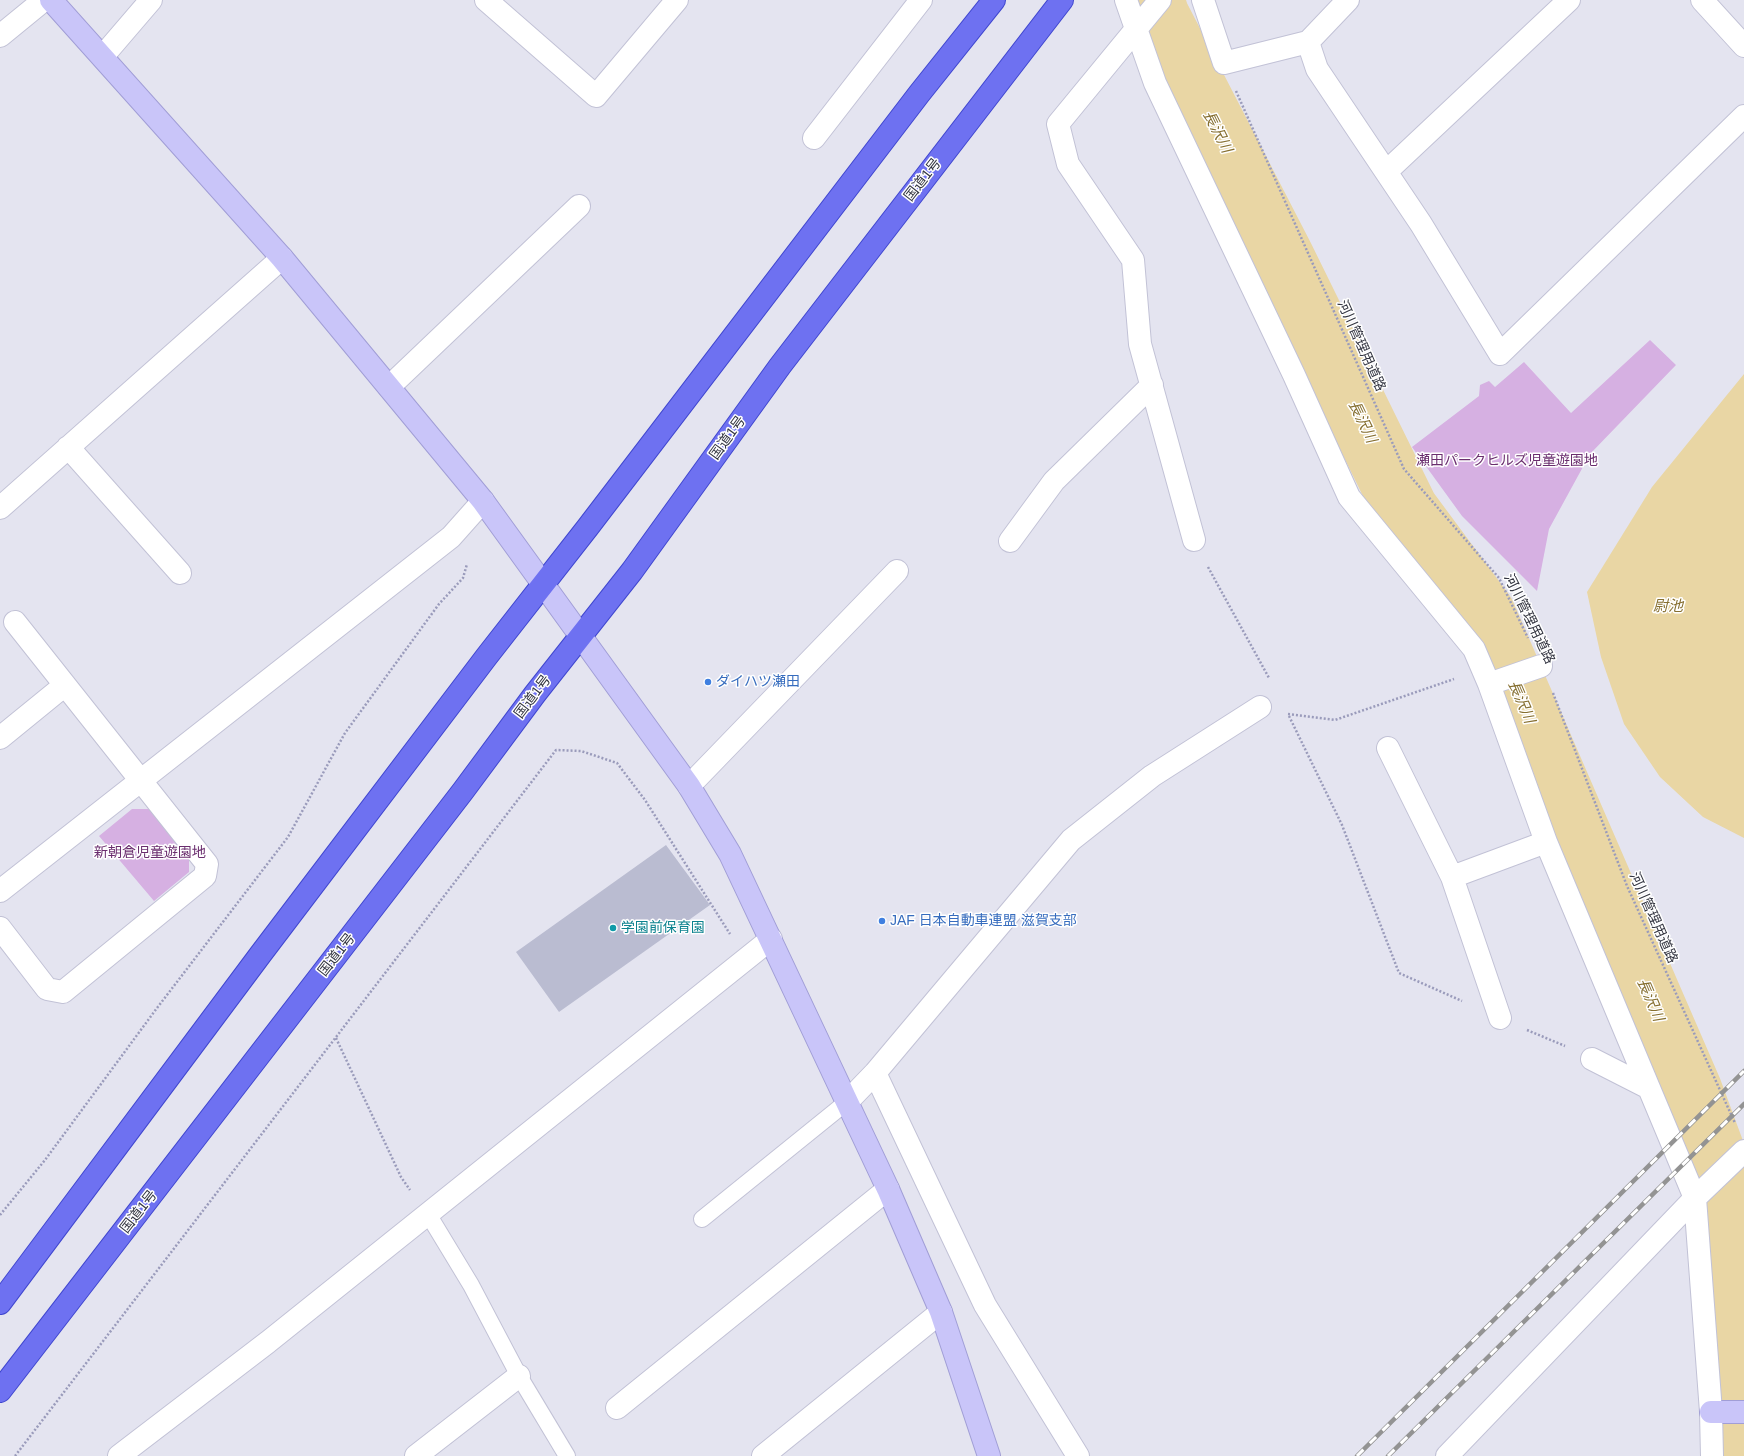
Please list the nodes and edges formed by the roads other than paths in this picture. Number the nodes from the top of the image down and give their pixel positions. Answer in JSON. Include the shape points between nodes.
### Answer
{"nodes":[{"id":1,"x":44,"y":0,"type":"edge"},
{"id":2,"x":51,"y":0,"type":"edge"},
{"id":3,"x":151,"y":0,"type":"edge"},
{"id":4,"x":486,"y":0,"type":"edge"},
{"id":5,"x":677,"y":0,"type":"edge"},
{"id":6,"x":922,"y":0,"type":"edge"},
{"id":7,"x":994,"y":0,"type":"edge"},
{"id":8,"x":1062,"y":0,"type":"edge"},
{"id":9,"x":1126,"y":0,"type":"edge"},
{"id":10,"x":1160,"y":0,"type":"edge"},
{"id":11,"x":1203,"y":0,"type":"edge"},
{"id":12,"x":1348,"y":0,"type":"edge"},
{"id":13,"x":1570,"y":0,"type":"edge"},
{"id":14,"x":1702,"y":0,"type":"edge"},
{"id":15,"x":1136,"y":28,"type":"junction"},
{"id":16,"x":0,"y":36,"type":"edge"},
{"id":17,"x":1308,"y":42,"type":"junction"},
{"id":18,"x":1744,"y":46,"type":"edge"},
{"id":19,"x":103,"y":56,"type":"junction"},
{"id":20,"x":1744,"y":116,"type":"edge"},
{"id":21,"x":814,"y":138,"type":"dead end"},
{"id":22,"x":1386,"y":172,"type":"junction"},
{"id":23,"x":579,"y":206,"type":"dead end"},
{"id":24,"x":282,"y":258,"type":"junction"},
{"id":25,"x":1152,"y":385,"type":"junction"},
{"id":26,"x":389,"y":387,"type":"junction"},
{"id":27,"x":68,"y":447,"type":"junction"},
{"id":28,"x":483,"y":501,"type":"junction"},
{"id":29,"x":0,"y":508,"type":"edge"},
{"id":30,"x":1194,"y":540,"type":"road end"},
{"id":31,"x":1010,"y":541,"type":"dead end"},
{"id":32,"x":897,"y":571,"type":"dead end"},
{"id":33,"x":180,"y":573,"type":"dead end"},
{"id":34,"x":543,"y":584,"type":"junction"},
{"id":35,"x":15,"y":622,"type":"dead end"},
{"id":36,"x":580,"y":636,"type":"junction"},
{"id":37,"x":1540,"y":667,"type":"road end"},
{"id":38,"x":1488,"y":679,"type":"junction"},
{"id":39,"x":66,"y":685,"type":"junction"},
{"id":40,"x":1260,"y":707,"type":"dead end"},
{"id":41,"x":0,"y":738,"type":"edge"},
{"id":42,"x":1388,"y":748,"type":"dead end"},
{"id":43,"x":141,"y":780,"type":"junction"},
{"id":44,"x":689,"y":786,"type":"junction"},
{"id":45,"x":1546,"y":842,"type":"junction"},
{"id":46,"x":1452,"y":877,"type":"junction"},
{"id":47,"x":0,"y":891,"type":"edge"},
{"id":48,"x":0,"y":928,"type":"edge"},
{"id":49,"x":771,"y":939,"type":"junction"},
{"id":50,"x":1500,"y":1018,"type":"road end"},
{"id":51,"x":1592,"y":1058,"type":"road end"},
{"id":52,"x":875,"y":1073,"type":"junction"},
{"id":53,"x":1649,"y":1088,"type":"junction"},
{"id":54,"x":848,"y":1101,"type":"junction"},
{"id":55,"x":1744,"y":1151,"type":"edge"},
{"id":56,"x":888,"y":1189,"type":"junction"},
{"id":57,"x":1695,"y":1198,"type":"junction"},
{"id":58,"x":428,"y":1214,"type":"junction"},
{"id":59,"x":702,"y":1219,"type":"dead end"},
{"id":60,"x":0,"y":1303,"type":"edge"},
{"id":61,"x":941,"y":1312,"type":"junction"},
{"id":62,"x":518,"y":1376,"type":"junction"},
{"id":63,"x":0,"y":1391,"type":"edge"},
{"id":64,"x":617,"y":1408,"type":"dead end"},
{"id":65,"x":1710,"y":1412,"type":"junction"},
{"id":66,"x":1744,"y":1412,"type":"edge"},
{"id":67,"x":119,"y":1456,"type":"edge"},
{"id":68,"x":416,"y":1456,"type":"edge"},
{"id":69,"x":568,"y":1456,"type":"edge"},
{"id":70,"x":763,"y":1456,"type":"edge"},
{"id":71,"x":989,"y":1456,"type":"edge"},
{"id":72,"x":1078,"y":1456,"type":"edge"},
{"id":73,"x":1447,"y":1456,"type":"edge"},
{"id":74,"x":1712,"y":1456,"type":"edge"}],
"edges":[{"from":1,"to":16,"type":"street"},
{"from":2,"to":19,"type":"street"},
{"from":3,"to":19,"type":"street"},
{"from":4,"to":5,"type":"street","via":[[596,96]]},
{"from":6,"to":21,"type":"street"},
{"from":7,"to":34,"type":"highway"},
{"from":8,"to":36,"type":"highway","name":"国道1号","via":[[780,366],[632,571]]},
{"from":9,"to":15,"type":"street"},
{"from":10,"to":15,"type":"street"},
{"from":11,"to":17,"type":"street","via":[[1224,63]]},
{"from":12,"to":17,"type":"street"},
{"from":13,"to":22,"type":"street"},
{"from":14,"to":18,"type":"street"},
{"from":15,"to":25,"type":"street","via":[[1058,124],[1068,164],[1134,260],[1140,344]]},
{"from":15,"to":38,"type":"street","via":[[1155,83],[1349,497],[1474,649]]},
{"from":17,"to":22,"type":"street","via":[[1317,69]]},
{"from":19,"to":24,"type":"street"},
{"from":20,"to":22,"type":"street","via":[[1500,354],[1421,224]]},
{"from":23,"to":26,"type":"street"},
{"from":24,"to":26,"type":"street"},
{"from":24,"to":27,"type":"street"},
{"from":25,"to":30,"type":"street"},
{"from":25,"to":31,"type":"street","via":[[1054,481]]},
{"from":26,"to":28,"type":"street"},
{"from":27,"to":29,"type":"street"},
{"from":27,"to":33,"type":"street"},
{"from":28,"to":34,"type":"street"},
{"from":28,"to":43,"type":"street","via":[[456,531]]},
{"from":32,"to":44,"type":"street"},
{"from":34,"to":36,"type":"street"},
{"from":34,"to":60,"type":"highway","via":[[260,954]]},
{"from":35,"to":39,"type":"street"},
{"from":36,"to":44,"type":"street"},
{"from":36,"to":63,"type":"highway","name":"国道1号"},
{"from":37,"to":38,"type":"street"},
{"from":38,"to":45,"type":"street"},
{"from":39,"to":41,"type":"street"},
{"from":39,"to":43,"type":"street"},
{"from":40,"to":52,"type":"street","via":[[1152,776],[1071,840]]},
{"from":42,"to":46,"type":"street"},
{"from":43,"to":47,"type":"street"},
{"from":43,"to":48,"type":"street","via":[[207,864],[205,876],[63,992],[47,989]]},
{"from":44,"to":49,"type":"street","via":[[730,854]]},
{"from":45,"to":46,"type":"street"},
{"from":45,"to":53,"type":"street"},
{"from":46,"to":50,"type":"street"},
{"from":49,"to":54,"type":"street"},
{"from":49,"to":58,"type":"street"},
{"from":51,"to":53,"type":"street"},
{"from":52,"to":54,"type":"street"},
{"from":52,"to":72,"type":"street","via":[[985,1305]]},
{"from":53,"to":57,"type":"street"},
{"from":54,"to":56,"type":"street"},
{"from":54,"to":59,"type":"lane"},
{"from":55,"to":57,"type":"street"},
{"from":56,"to":61,"type":"street"},
{"from":56,"to":64,"type":"street"},
{"from":57,"to":65,"type":"street"},
{"from":57,"to":73,"type":"street"},
{"from":58,"to":62,"type":"lane","via":[[471,1285]]},
{"from":58,"to":67,"type":"street","via":[[268,1342]]},
{"from":61,"to":70,"type":"street"},
{"from":61,"to":71,"type":"street"},
{"from":62,"to":68,"type":"street"},
{"from":62,"to":69,"type":"lane"},
{"from":65,"to":66,"type":"street"},
{"from":65,"to":74,"type":"street"}]}
